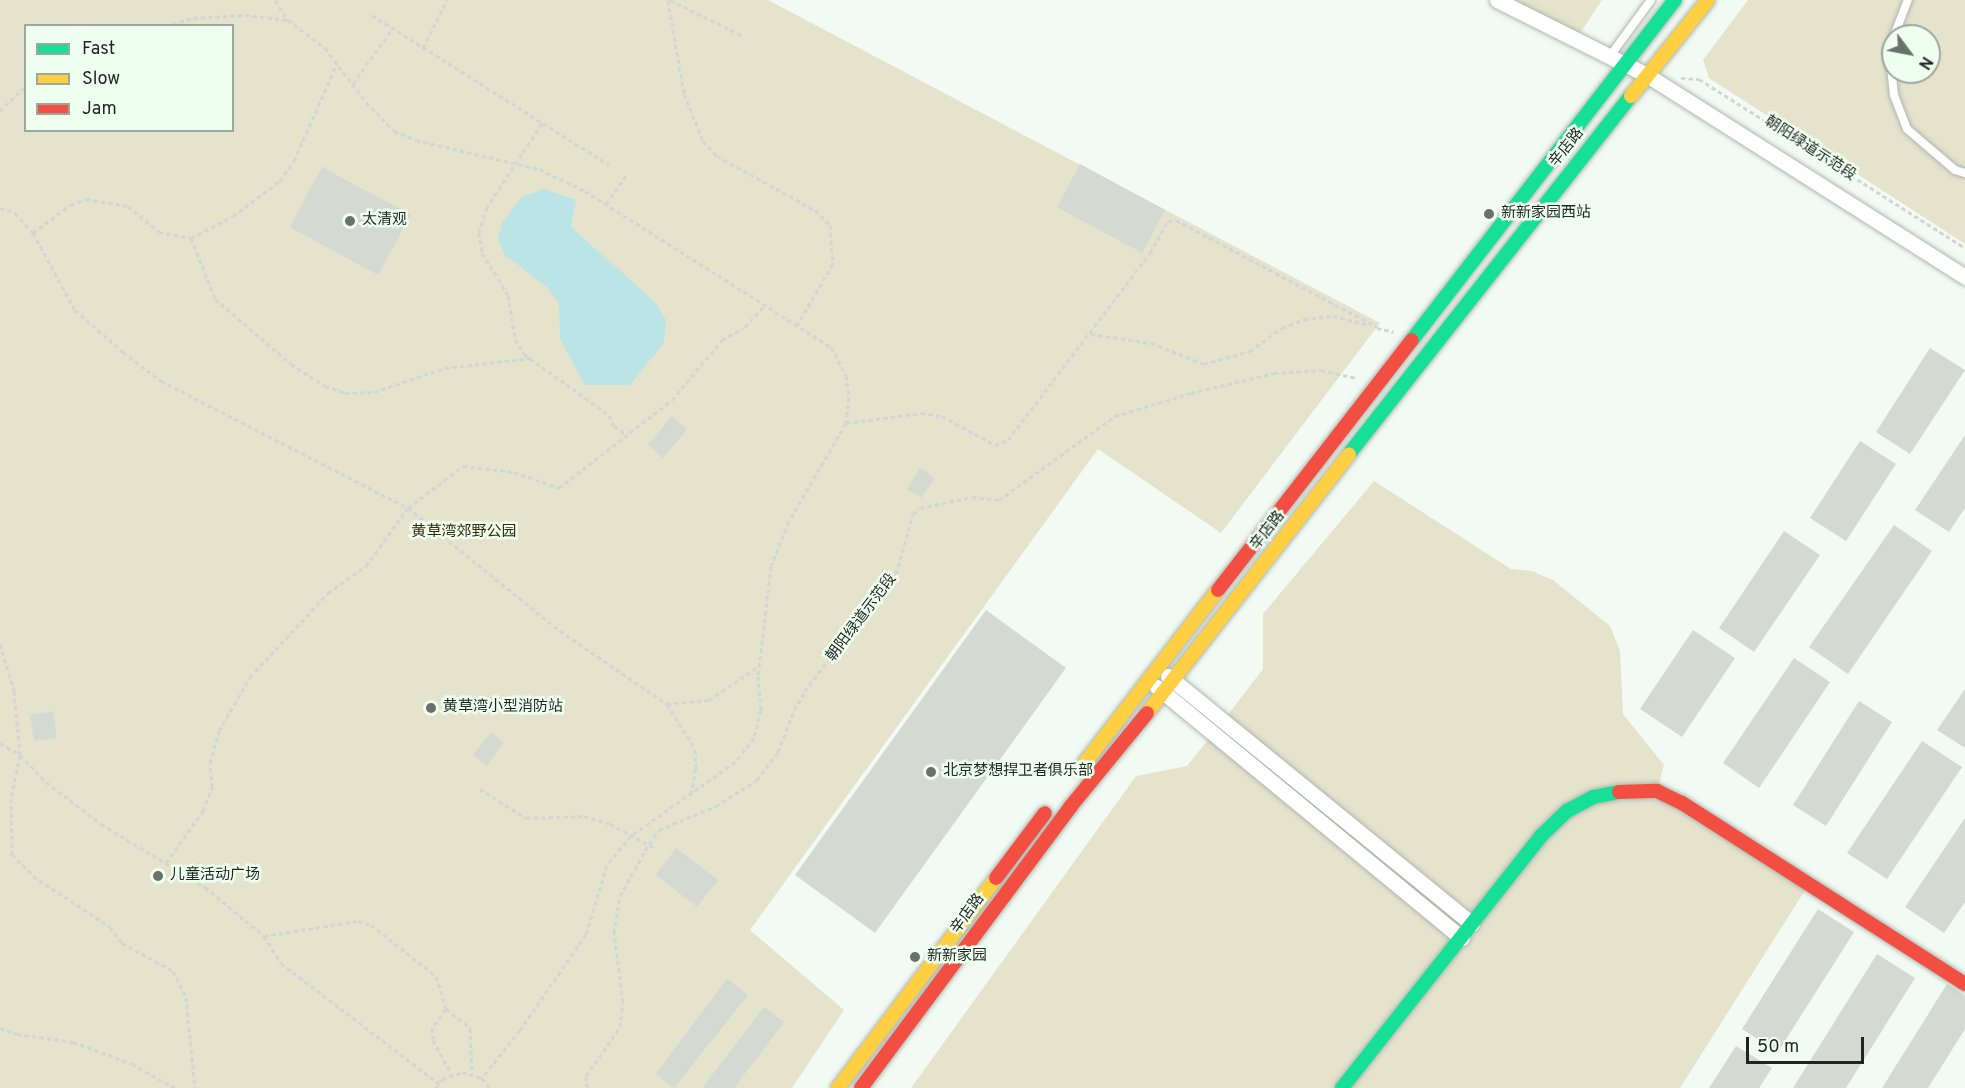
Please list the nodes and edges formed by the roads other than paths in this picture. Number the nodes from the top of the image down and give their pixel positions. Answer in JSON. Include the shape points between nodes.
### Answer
{"nodes":[{"id":1,"x":1497,"y":0,"type":"edge"},
{"id":2,"x":1651,"y":0,"type":"edge"},
{"id":3,"x":1675,"y":0,"type":"edge"},
{"id":4,"x":1708,"y":0,"type":"edge"},
{"id":5,"x":1908,"y":0,"type":"edge"},
{"id":6,"x":1899,"y":24,"type":"edge"},
{"id":7,"x":1610,"y":56,"type":"junction"},
{"id":8,"x":1625,"y":64,"type":"junction"},
{"id":9,"x":1647,"y":75,"type":"junction"},
{"id":10,"x":1893,"y":84,"type":"edge"},
{"id":11,"x":1965,"y":173,"type":"edge"},
{"id":12,"x":1965,"y":277,"type":"edge"},
{"id":13,"x":1160,"y":669,"type":"junction"},
{"id":14,"x":1174,"y":680,"type":"junction"},
{"id":15,"x":1150,"y":682,"type":"junction"},
{"id":16,"x":1164,"y":693,"type":"junction"},
{"id":17,"x":1068,"y":783,"type":"dead end"},
{"id":18,"x":1054,"y":801,"type":"dead end"},
{"id":19,"x":1472,"y":924,"type":"junction"},
{"id":20,"x":1462,"y":939,"type":"junction"},
{"id":21,"x":1965,"y":984,"type":"edge"},
{"id":22,"x":838,"y":1088,"type":"edge"},
{"id":23,"x":861,"y":1088,"type":"edge"},
{"id":24,"x":1342,"y":1088,"type":"edge"}],
"edges":[{"from":1,"to":7,"type":"street"},
{"from":2,"to":7,"type":"lane"},
{"from":3,"to":8,"type":"main road","name":"辛店路"},
{"from":4,"to":9,"type":"main road","name":"辛店路"},
{"from":5,"to":6,"type":"lane"},
{"from":7,"to":8,"type":"street"},
{"from":8,"to":9,"type":"street"},
{"from":8,"to":13,"type":"main road","name":"辛店路"},
{"from":9,"to":12,"type":"street"},
{"from":9,"to":14,"type":"main road","name":"辛店路","via":[[1508,247]]},
{"from":10,"to":11,"type":"lane","via":[[1907,129],[1955,170]]},
{"from":13,"to":14,"type":"street"},
{"from":13,"to":15,"type":"main road","name":"辛店路"},
{"from":14,"to":16,"type":"main road","name":"辛店路"},
{"from":14,"to":19,"type":"street"},
{"from":15,"to":16,"type":"street"},
{"from":15,"to":17,"type":"main road","name":"辛店路"},
{"from":16,"to":20,"type":"street"},
{"from":16,"to":23,"type":"main road","name":"辛店路","via":[[996,902]]},
{"from":18,"to":22,"type":"main road","name":"辛店路"},
{"from":19,"to":20,"type":"main road"},
{"from":19,"to":21,"type":"main road","via":[[1541,836],[1567,811],[1593,797],[1630,790],[1657,791],[1682,802]]},
{"from":20,"to":24,"type":"main road"}]}
